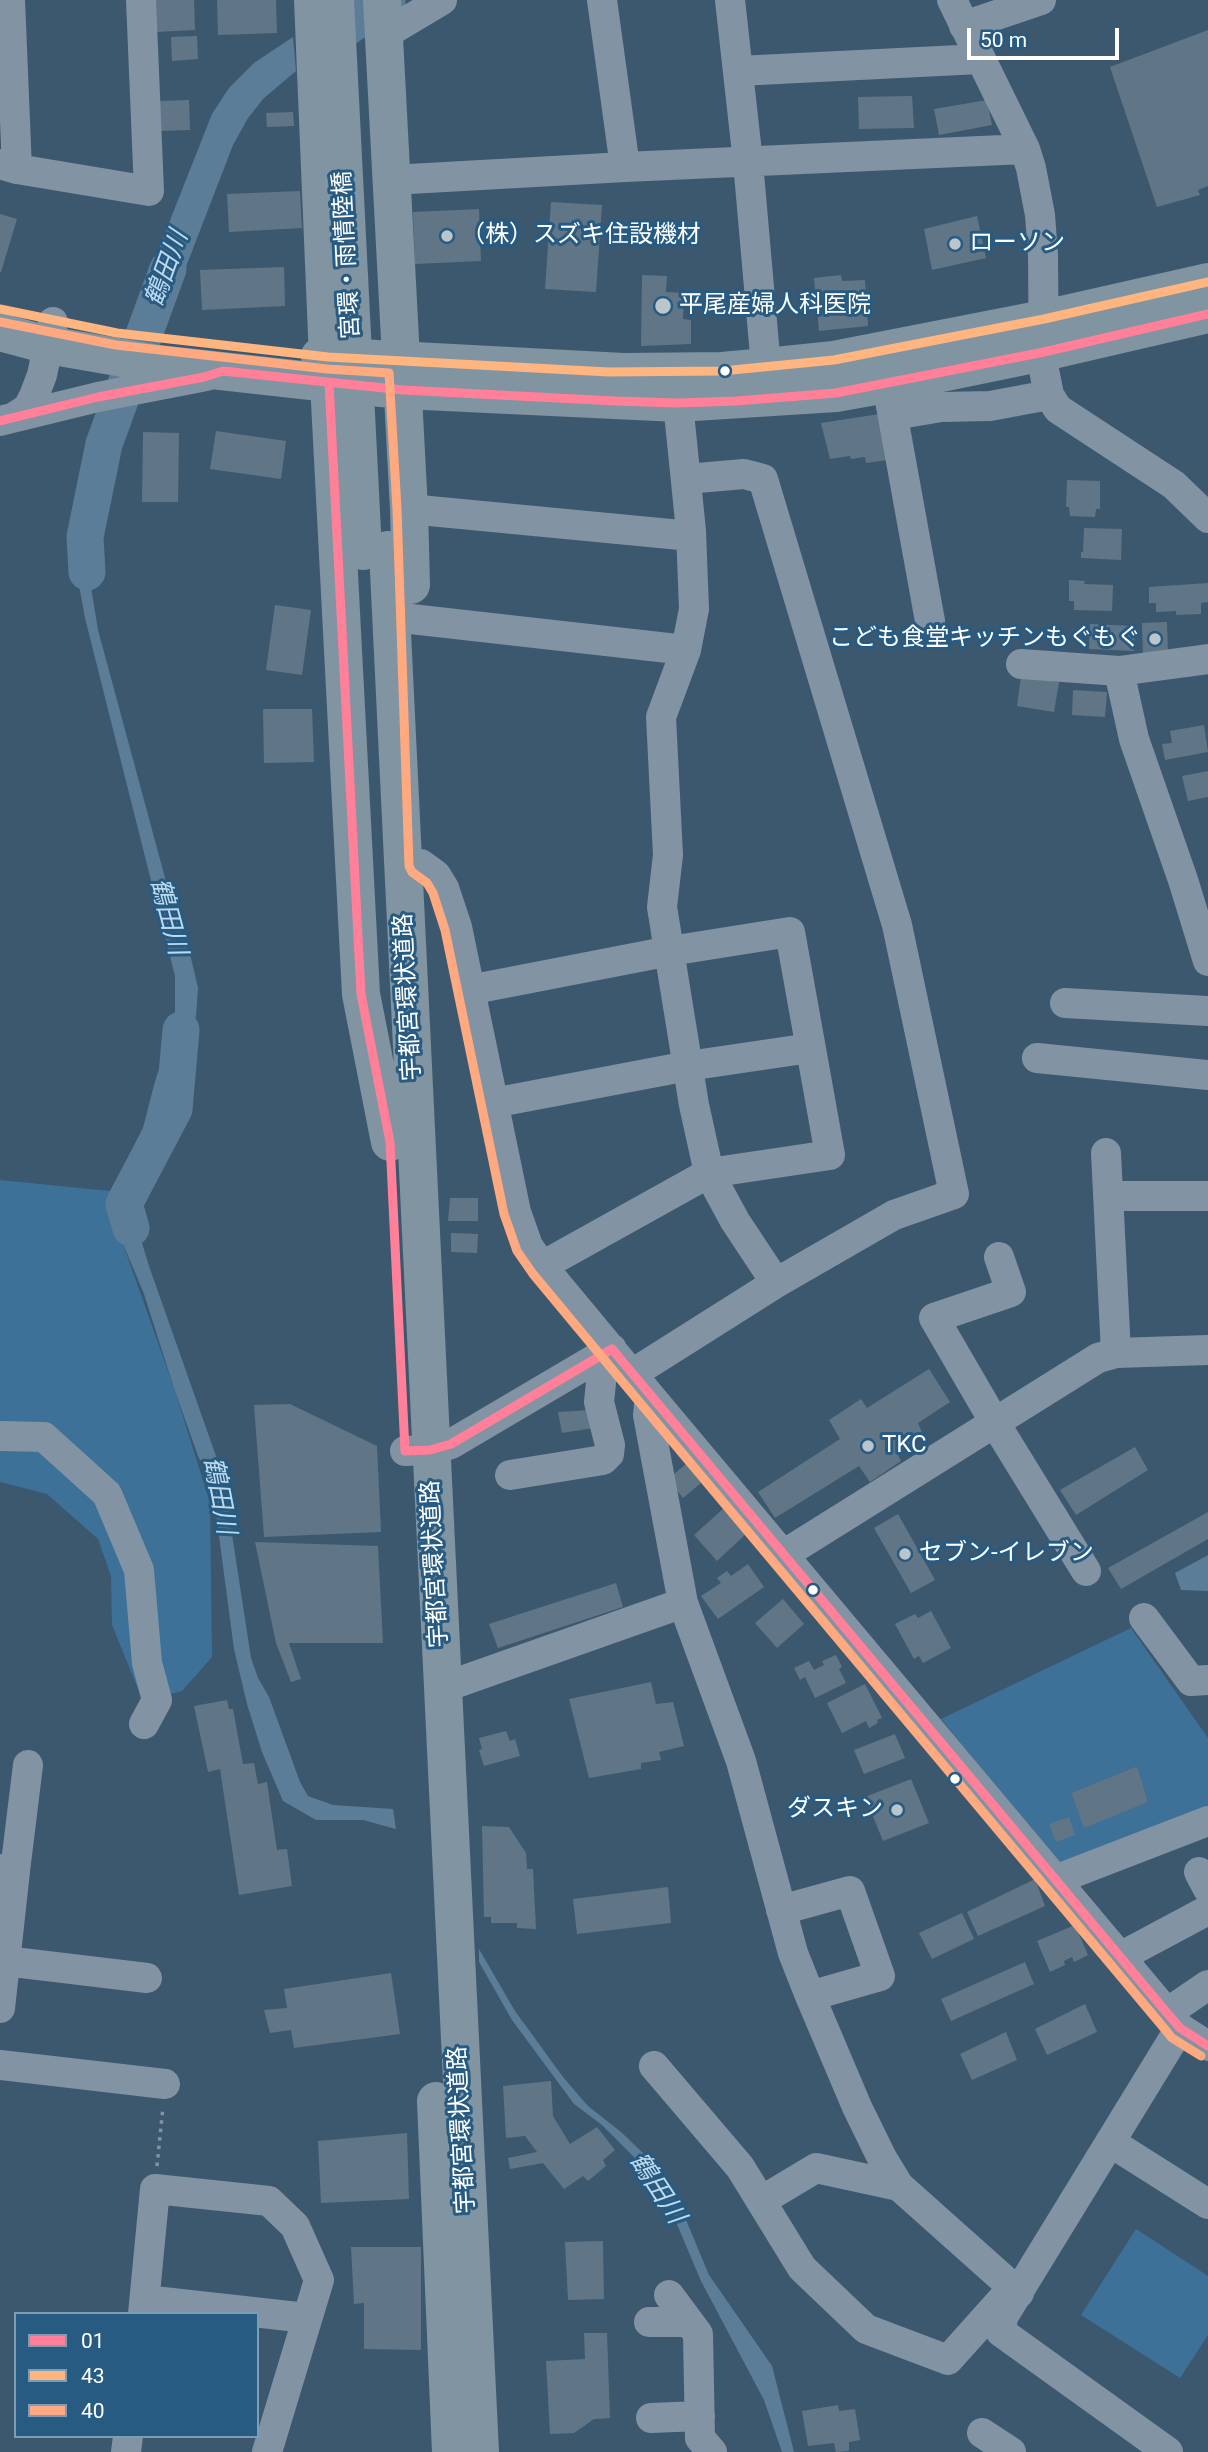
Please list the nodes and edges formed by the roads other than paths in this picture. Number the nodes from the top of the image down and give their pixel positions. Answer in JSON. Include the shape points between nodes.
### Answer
{"nodes":[{"id":1,"x":10,"y":0,"type":"edge"},
{"id":2,"x":141,"y":0,"type":"edge"},
{"id":3,"x":442,"y":0,"type":"edge"},
{"id":4,"x":602,"y":0,"type":"edge"},
{"id":5,"x":730,"y":0,"type":"edge"},
{"id":6,"x":1041,"y":0,"type":"edge"},
{"id":7,"x":320,"y":3,"type":"edge"},
{"id":8,"x":958,"y":13,"type":"edge"},
{"id":9,"x":377,"y":14,"type":"edge"},
{"id":10,"x":980,"y":59,"type":"junction"},
{"id":11,"x":738,"y":71,"type":"junction"},
{"id":12,"x":1025,"y":149,"type":"junction"},
{"id":13,"x":748,"y":162,"type":"junction"},
{"id":14,"x":9,"y":167,"type":"edge"},
{"id":15,"x":625,"y":167,"type":"junction"},
{"id":16,"x":391,"y":180,"type":"junction"},
{"id":17,"x":1208,"y":282,"type":"edge"},
{"id":18,"x":0,"y":309,"type":"edge"},
{"id":19,"x":1208,"y":314,"type":"edge"},
{"id":20,"x":0,"y":332,"type":"edge"},
{"id":21,"x":51,"y":333,"type":"junction"},
{"id":22,"x":1044,"y":335,"type":"junction"},
{"id":23,"x":157,"y":364,"type":"junction"},
{"id":24,"x":766,"y":367,"type":"junction"},
{"id":25,"x":329,"y":370,"type":"junction"},
{"id":26,"x":402,"y":375,"type":"junction"},
{"id":27,"x":1049,"y":395,"type":"junction"},
{"id":28,"x":890,"y":400,"type":"junction"},
{"id":29,"x":678,"y":403,"type":"junction"},
{"id":30,"x":7,"y":419,"type":"edge"},
{"id":31,"x":685,"y":479,"type":"junction"},
{"id":32,"x":410,"y":509,"type":"junction"},
{"id":33,"x":1208,"y":519,"type":"edge"},
{"id":34,"x":691,"y":536,"type":"junction"},
{"id":35,"x":375,"y":551,"type":"junction"},
{"id":36,"x":411,"y":619,"type":"junction"},
{"id":37,"x":930,"y":621,"type":"dead end"},
{"id":38,"x":686,"y":650,"type":"junction"},
{"id":39,"x":1208,"y":659,"type":"edge"},
{"id":40,"x":1021,"y":663,"type":"dead end"},
{"id":41,"x":1119,"y":671,"type":"junction"},
{"id":42,"x":421,"y":864,"type":"junction"},
{"id":43,"x":670,"y":951,"type":"junction"},
{"id":44,"x":1208,"y":961,"type":"edge"},
{"id":45,"x":469,"y":990,"type":"junction"},
{"id":46,"x":1065,"y":1003,"type":"dead end"},
{"id":47,"x":1208,"y":1011,"type":"edge"},
{"id":48,"x":810,"y":1048,"type":"junction"},
{"id":49,"x":1037,"y":1059,"type":"dead end"},
{"id":50,"x":688,"y":1066,"type":"junction"},
{"id":51,"x":1208,"y":1075,"type":"edge"},
{"id":52,"x":493,"y":1103,"type":"junction"},
{"id":53,"x":403,"y":1144,"type":"junction"},
{"id":54,"x":1106,"y":1153,"type":"dead end"},
{"id":55,"x":709,"y":1173,"type":"junction"},
{"id":56,"x":1109,"y":1196,"type":"junction"},
{"id":57,"x":1208,"y":1196,"type":"edge"},
{"id":58,"x":999,"y":1257,"type":"dead end"},
{"id":59,"x":542,"y":1266,"type":"junction"},
{"id":60,"x":776,"y":1283,"type":"junction"},
{"id":61,"x":1208,"y":1350,"type":"edge"},
{"id":62,"x":608,"y":1352,"type":"junction"},
{"id":63,"x":1116,"y":1353,"type":"junction"},
{"id":64,"x":641,"y":1385,"type":"junction"},
{"id":65,"x":995,"y":1423,"type":"junction"},
{"id":66,"x":0,"y":1436,"type":"edge"},
{"id":67,"x":417,"y":1450,"type":"junction"},
{"id":68,"x":510,"y":1475,"type":"dead end"},
{"id":69,"x":783,"y":1555,"type":"junction"},
{"id":70,"x":1086,"y":1572,"type":"dead end"},
{"id":71,"x":683,"y":1603,"type":"junction"},
{"id":72,"x":1144,"y":1618,"type":"dead end"},
{"id":73,"x":1208,"y":1680,"type":"edge"},
{"id":74,"x":442,"y":1688,"type":"junction"},
{"id":75,"x":145,"y":1724,"type":"dead end"},
{"id":76,"x":27,"y":1765,"type":"dead end"},
{"id":77,"x":1208,"y":1821,"type":"edge"},
{"id":78,"x":7,"y":1870,"type":"edge"},
{"id":79,"x":1055,"y":1880,"type":"junction"},
{"id":80,"x":781,"y":1910,"type":"junction"},
{"id":81,"x":1208,"y":1910,"type":"edge"},
{"id":82,"x":1119,"y":1957,"type":"junction"},
{"id":83,"x":5,"y":1961,"type":"junction"},
{"id":84,"x":147,"y":1978,"type":"dead end"},
{"id":85,"x":1208,"y":1985,"type":"edge"},
{"id":86,"x":810,"y":1996,"type":"junction"},
{"id":87,"x":0,"y":2008,"type":"edge"},
{"id":88,"x":1173,"y":2021,"type":"junction"},
{"id":89,"x":1208,"y":2046,"type":"edge"},
{"id":90,"x":0,"y":2065,"type":"edge"},
{"id":91,"x":654,"y":2066,"type":"dead end"},
{"id":92,"x":166,"y":2084,"type":"road end"},
{"id":93,"x":1110,"y":2142,"type":"junction"},
{"id":94,"x":899,"y":2186,"type":"junction"},
{"id":95,"x":761,"y":2201,"type":"junction"},
{"id":96,"x":1208,"y":2204,"type":"edge"},
{"id":97,"x":1016,"y":2290,"type":"junction"},
{"id":98,"x":669,"y":2295,"type":"dead end"},
{"id":99,"x":144,"y":2307,"type":"edge"},
{"id":100,"x":218,"y":2312,"type":"edge"},
{"id":101,"x":259,"y":2315,"type":"edge"},
{"id":102,"x":307,"y":2318,"type":"junction"},
{"id":103,"x":649,"y":2322,"type":"dead end"},
{"id":104,"x":689,"y":2322,"type":"junction"},
{"id":105,"x":700,"y":2416,"type":"junction"},
{"id":106,"x":651,"y":2418,"type":"dead end"},
{"id":107,"x":982,"y":2432,"type":"dead end"},
{"id":108,"x":266,"y":2438,"type":"edge"},
{"id":109,"x":451,"y":2452,"type":"edge"},
{"id":110,"x":480,"y":2452,"type":"edge"},
{"id":111,"x":712,"y":2452,"type":"edge"},
{"id":112,"x":1010,"y":2452,"type":"edge"},
{"id":113,"x":1167,"y":2452,"type":"edge"}],
"edges":[{"from":1,"to":14,"type":"street"},
{"from":2,"to":14,"type":"street","via":[[149,191]]},
{"from":3,"to":9,"type":"street","via":[[395,28]]},
{"from":4,"to":15,"type":"street"},
{"from":5,"to":11,"type":"street"},
{"from":6,"to":8,"type":"street"},
{"from":7,"to":25,"type":"main road","via":[[316,72]]},
{"from":7,"to":35,"type":"main road","name":"宮環・雨情陸橋","bridge":true},
{"from":8,"to":10,"type":"street"},
{"from":9,"to":16,"type":"main road"},
{"from":9,"to":35,"type":"main road","name":"宮環・雨情陸橋"},
{"from":10,"to":11,"type":"street"},
{"from":10,"to":12,"type":"street"},
{"from":11,"to":13,"type":"street"},
{"from":12,"to":13,"type":"street"},
{"from":12,"to":22,"type":"street","via":[[1040,215]]},
{"from":13,"to":15,"type":"street"},
{"from":13,"to":24,"type":"street"},
{"from":15,"to":16,"type":"street"},
{"from":16,"to":26,"type":"main road"},
{"from":17,"to":22,"type":"main road"},
{"from":18,"to":21,"type":"main road"},
{"from":19,"to":22,"type":"main road"},
{"from":20,"to":21,"type":"main road"},
{"from":21,"to":23,"type":"main road","via":[[113,344]]},
{"from":21,"to":30,"type":"street","via":[[34,397],[28,408]]},
{"from":22,"to":24,"type":"main road"},
{"from":22,"to":27,"type":"street"},
{"from":22,"to":28,"type":"main road"},
{"from":23,"to":25,"type":"main road"},
{"from":23,"to":25,"type":"main road","via":[[223,371]]},
{"from":23,"to":30,"type":"street","via":[[98,397]]},
{"from":24,"to":26,"type":"main road"},
{"from":25,"to":26,"type":"main road"},
{"from":25,"to":53,"type":"main road","via":[[361,994]]},
{"from":26,"to":29,"type":"main road"},
{"from":26,"to":32,"type":"main road"},
{"from":27,"to":28,"type":"street","via":[[990,406],[941,407]]},
{"from":27,"to":33,"type":"street","via":[[1058,409],[1174,485]]},
{"from":28,"to":29,"type":"main road","via":[[836,393]]},
{"from":28,"to":37,"type":"street"},
{"from":29,"to":31,"type":"street"},
{"from":31,"to":34,"type":"street"},
{"from":31,"to":60,"type":"street","via":[[744,474],[763,480],[897,925],[954,1194],[894,1215]]},
{"from":32,"to":34,"type":"street"},
{"from":32,"to":36,"type":"main road"},
{"from":34,"to":38,"type":"street","via":[[694,609]]},
{"from":35,"to":53,"type":"main road","name":"宇都宮環状道路"},
{"from":36,"to":38,"type":"street"},
{"from":36,"to":42,"type":"main road"},
{"from":38,"to":43,"type":"street","via":[[661,717],[668,855],[662,907]]},
{"from":39,"to":41,"type":"street"},
{"from":40,"to":41,"type":"street"},
{"from":41,"to":44,"type":"street","via":[[1134,739]]},
{"from":42,"to":45,"type":"street","via":[[444,888]]},
{"from":42,"to":53,"type":"main road","via":[[423,1048]]},
{"from":43,"to":45,"type":"street"},
{"from":43,"to":48,"type":"street","via":[[790,932]]},
{"from":43,"to":50,"type":"street"},
{"from":45,"to":52,"type":"street"},
{"from":46,"to":47,"type":"street"},
{"from":48,"to":50,"type":"street"},
{"from":48,"to":55,"type":"street","via":[[830,1155]]},
{"from":49,"to":51,"type":"street"},
{"from":50,"to":52,"type":"street"},
{"from":50,"to":55,"type":"street"},
{"from":52,"to":59,"type":"street","via":[[516,1212],[528,1246]]},
{"from":53,"to":67,"type":"main road","name":"宇都宮環状道路"},
{"from":54,"to":56,"type":"street"},
{"from":55,"to":59,"type":"street"},
{"from":55,"to":60,"type":"street"},
{"from":56,"to":57,"type":"street"},
{"from":56,"to":63,"type":"street"},
{"from":58,"to":65,"type":"street","via":[[1011,1292],[934,1318]]},
{"from":59,"to":62,"type":"street"},
{"from":60,"to":64,"type":"street"},
{"from":61,"to":63,"type":"street"},
{"from":62,"to":64,"type":"street"},
{"from":62,"to":67,"type":"street","via":[[451,1444]]},
{"from":62,"to":68,"type":"street","via":[[599,1402],[609,1454],[603,1460]]},
{"from":63,"to":65,"type":"street","via":[[1082,1367]]},
{"from":64,"to":69,"type":"street"},
{"from":64,"to":71,"type":"street"},
{"from":65,"to":69,"type":"street"},
{"from":65,"to":70,"type":"street"},
{"from":66,"to":75,"type":"street","via":[[44,1437],[107,1494],[139,1570],[147,1663],[157,1700]]},
{"from":67,"to":74,"type":"main road","name":"宇都宮環状道路"},
{"from":67,"to":109,"type":"main road","name":"宇都宮環状道路"},
{"from":69,"to":79,"type":"street"},
{"from":71,"to":74,"type":"street"},
{"from":71,"to":80,"type":"street","via":[[741,1761]]},
{"from":72,"to":73,"type":"street","via":[[1191,1681]]},
{"from":74,"to":110,"type":"main road","name":"宇都宮環状道路"},
{"from":76,"to":78,"type":"street"},
{"from":77,"to":79,"type":"street"},
{"from":78,"to":83,"type":"street"},
{"from":79,"to":82,"type":"street"},
{"from":80,"to":86,"type":"street"},
{"from":80,"to":86,"type":"street","via":[[850,1891],[880,1976]]},
{"from":81,"to":82,"type":"street"},
{"from":82,"to":88,"type":"street"},
{"from":83,"to":84,"type":"street"},
{"from":83,"to":87,"type":"street"},
{"from":85,"to":88,"type":"street"},
{"from":86,"to":94,"type":"street","via":[[857,2107]]},
{"from":88,"to":89,"type":"street"},
{"from":88,"to":93,"type":"street"},
{"from":90,"to":92,"type":"street"},
{"from":91,"to":95,"type":"street","via":[[740,2167]]},
{"from":93,"to":96,"type":"street"},
{"from":93,"to":97,"type":"street"},
{"from":94,"to":95,"type":"street","via":[[816,2168]]},
{"from":94,"to":97,"type":"street"},
{"from":95,"to":97,"type":"street","via":[[802,2268],[866,2329],[948,2360]]},
{"from":97,"to":113,"type":"street","via":[[1001,2332]]},
{"from":98,"to":104,"type":"street"},
{"from":99,"to":100,"type":"street"},
{"from":99,"to":102,"type":"street","via":[[155,2189],[269,2201],[295,2226],[319,2280]]},
{"from":101,"to":102,"type":"street"},
{"from":102,"to":108,"type":"street"},
{"from":103,"to":104,"type":"street"},
{"from":104,"to":105,"type":"street","via":[[698,2334]]},
{"from":105,"to":106,"type":"street"},
{"from":105,"to":111,"type":"street","via":[[700,2438]]},
{"from":107,"to":112,"type":"street"}]}
